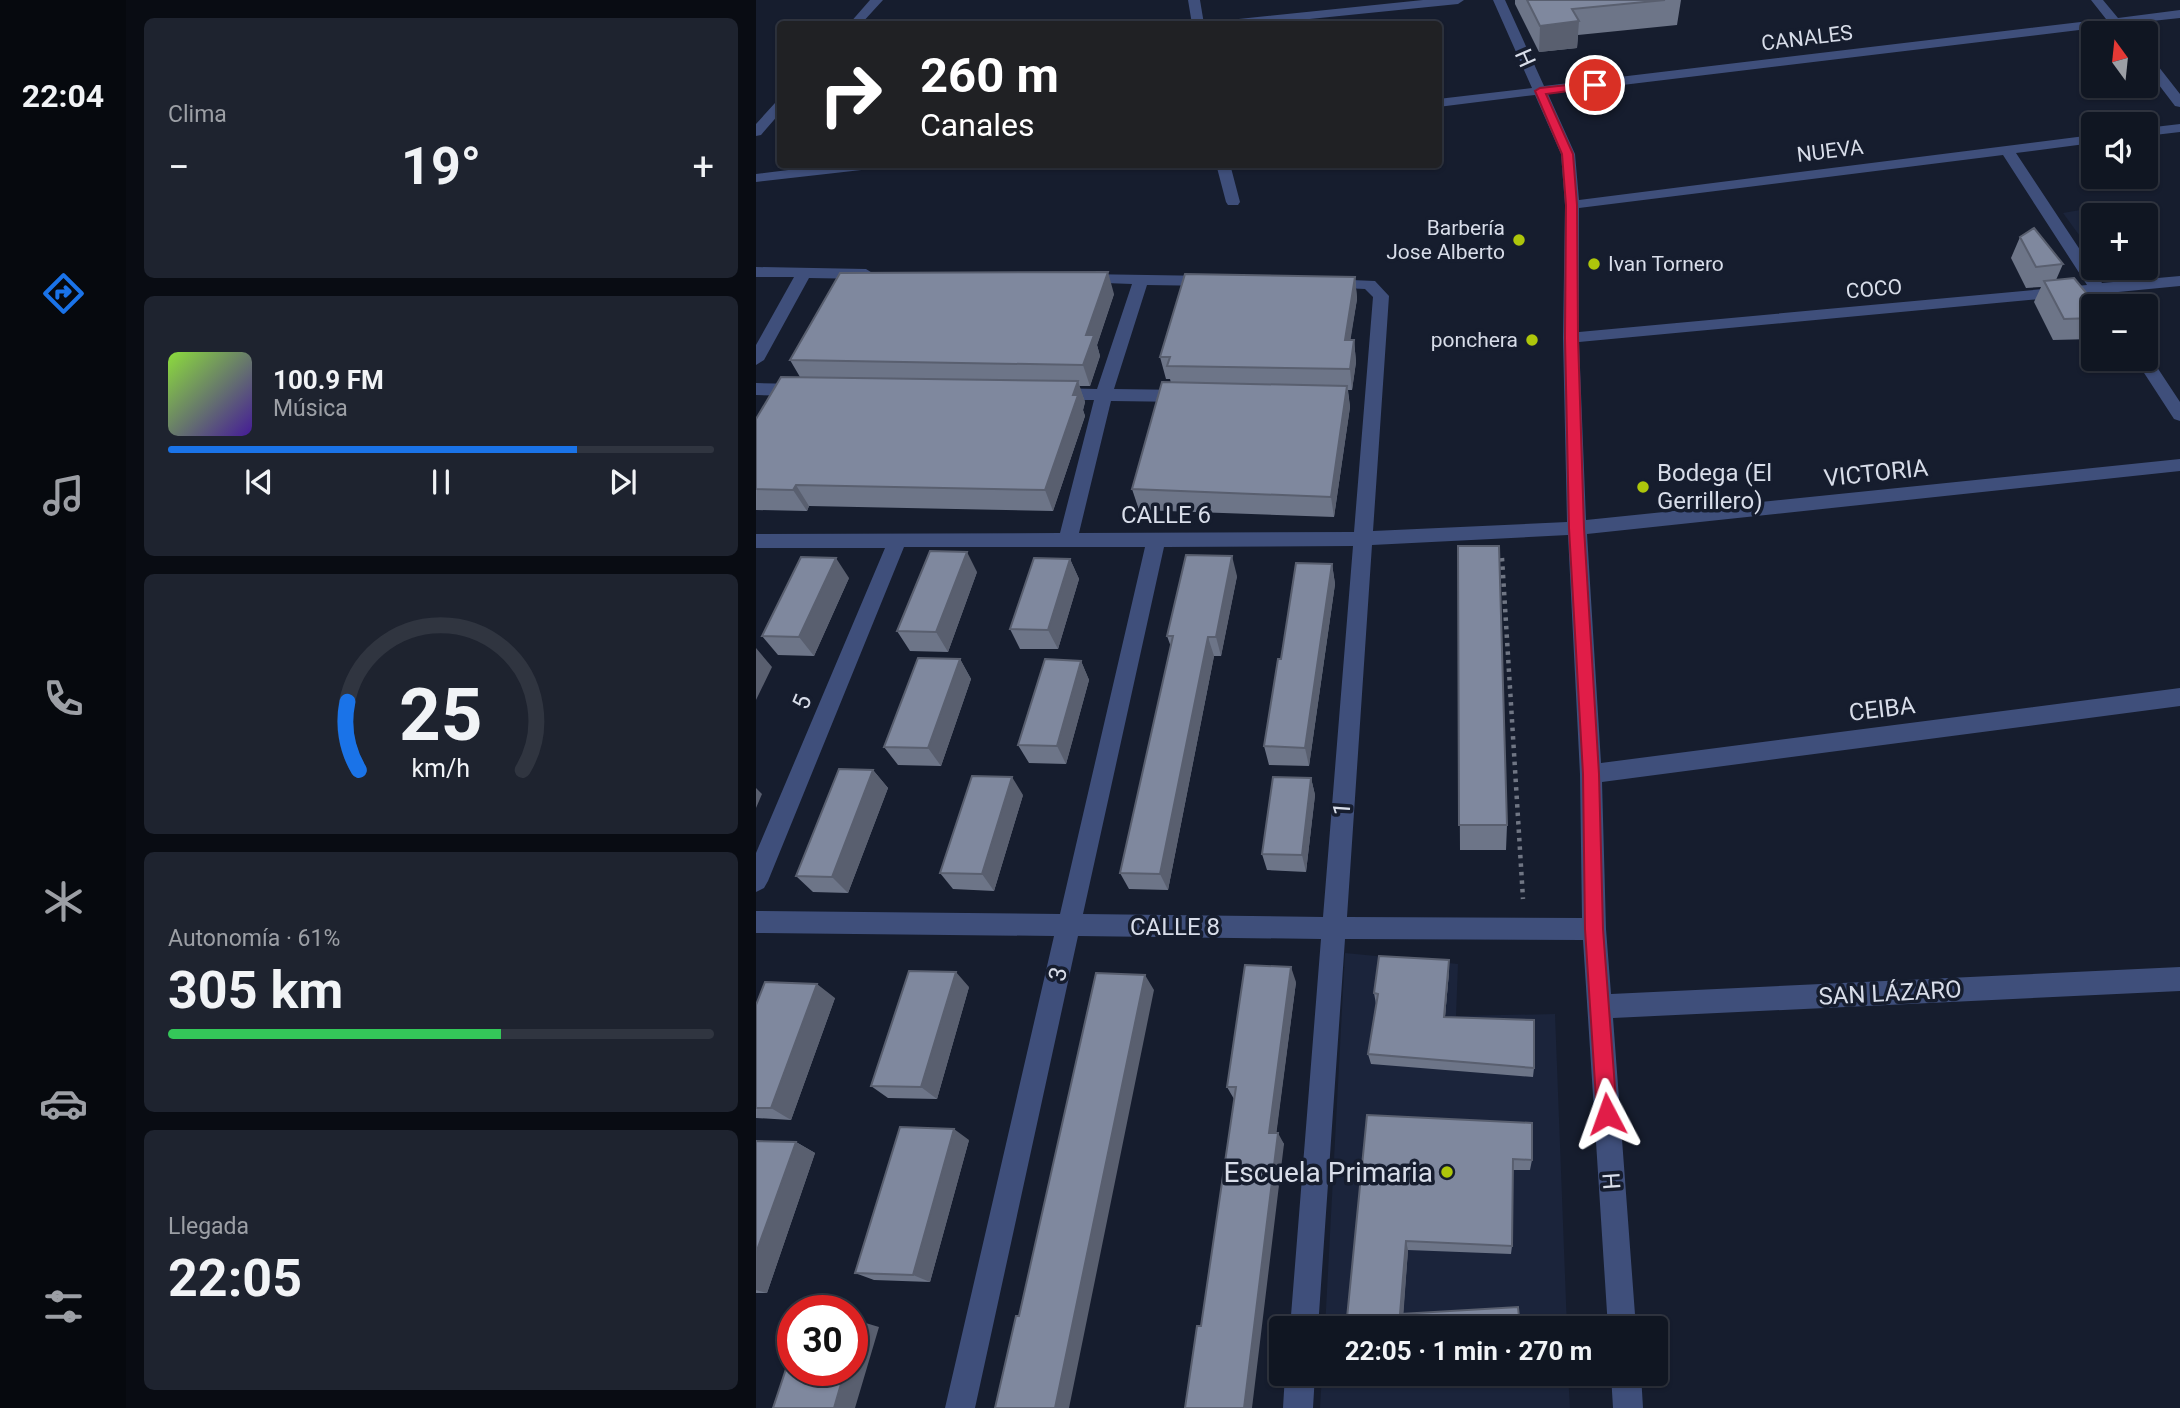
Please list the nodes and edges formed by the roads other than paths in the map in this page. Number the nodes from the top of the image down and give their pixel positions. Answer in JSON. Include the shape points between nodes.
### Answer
{"nodes":[{"id":1,"x":877,"y":0,"type":"edge"},
{"id":2,"x":1194,"y":0,"type":"edge"},
{"id":3,"x":1458,"y":0,"type":"edge"},
{"id":4,"x":1499,"y":0,"type":"edge"},
{"id":5,"x":2097,"y":0,"type":"edge"},
{"id":6,"x":2180,"y":15,"type":"edge"},
{"id":7,"x":858,"y":21,"type":"edge"},
{"id":8,"x":1198,"y":21,"type":"edge"},
{"id":9,"x":1258,"y":21,"type":"edge"},
{"id":10,"x":2114,"y":21,"type":"edge"},
{"id":11,"x":2124,"y":21,"type":"edge"},
{"id":12,"x":2081,"y":26,"type":"edge"},
{"id":13,"x":2158,"y":75,"type":"edge"},
{"id":14,"x":1540,"y":91,"type":"junction"},
{"id":15,"x":1442,"y":103,"type":"edge"},
{"id":16,"x":2180,"y":103,"type":"edge"},
{"id":17,"x":777,"y":109,"type":"edge"},
{"id":18,"x":2180,"y":128,"type":"edge"},
{"id":19,"x":2158,"y":131,"type":"edge"},
{"id":20,"x":756,"y":132,"type":"edge"},
{"id":21,"x":2081,"y":141,"type":"edge"},
{"id":22,"x":2007,"y":150,"type":"junction"},
{"id":23,"x":844,"y":168,"type":"edge"},
{"id":24,"x":1224,"y":168,"type":"edge"},
{"id":25,"x":756,"y":178,"type":"edge"},
{"id":26,"x":1233,"y":202,"type":"dead end"},
{"id":27,"x":1572,"y":205,"type":"junction"},
{"id":28,"x":756,"y":272,"type":"edge"},
{"id":29,"x":804,"y":273,"type":"junction"},
{"id":30,"x":884,"y":275,"type":"edge"},
{"id":31,"x":1073,"y":278,"type":"edge"},
{"id":32,"x":1141,"y":280,"type":"junction"},
{"id":33,"x":2180,"y":281,"type":"edge"},
{"id":34,"x":1235,"y":282,"type":"edge"},
{"id":35,"x":1315,"y":283,"type":"edge"},
{"id":36,"x":2098,"y":289,"type":"junction"},
{"id":37,"x":2101,"y":294,"type":"edge"},
{"id":38,"x":1571,"y":338,"type":"junction"},
{"id":39,"x":756,"y":360,"type":"edge"},
{"id":40,"x":2151,"y":371,"type":"edge"},
{"id":41,"x":756,"y":389,"type":"edge"},
{"id":42,"x":812,"y":390,"type":"edge"},
{"id":43,"x":1035,"y":394,"type":"edge"},
{"id":44,"x":1104,"y":395,"type":"junction"},
{"id":45,"x":1199,"y":397,"type":"edge"},
{"id":46,"x":2180,"y":415,"type":"edge"},
{"id":47,"x":2180,"y":466,"type":"edge"},
{"id":48,"x":1577,"y":528,"type":"junction"},
{"id":49,"x":1156,"y":539,"type":"junction"},
{"id":50,"x":1362,"y":539,"type":"junction"},
{"id":51,"x":1068,"y":540,"type":"junction"},
{"id":52,"x":756,"y":541,"type":"edge"},
{"id":53,"x":897,"y":542,"type":"junction"},
{"id":54,"x":2180,"y":697,"type":"edge"},
{"id":55,"x":1591,"y":774,"type":"junction"},
{"id":56,"x":756,"y":881,"type":"edge"},
{"id":57,"x":756,"y":922,"type":"edge"},
{"id":58,"x":1068,"y":926,"type":"junction"},
{"id":59,"x":1333,"y":928,"type":"junction"},
{"id":60,"x":1594,"y":929,"type":"junction"},
{"id":61,"x":2180,"y":979,"type":"edge"},
{"id":62,"x":1600,"y":1007,"type":"junction"},
{"id":63,"x":1305,"y":1316,"type":"edge"},
{"id":64,"x":1621,"y":1316,"type":"edge"},
{"id":65,"x":1299,"y":1386,"type":"edge"},
{"id":66,"x":1627,"y":1386,"type":"edge"},
{"id":67,"x":960,"y":1408,"type":"edge"},
{"id":68,"x":1298,"y":1408,"type":"edge"},
{"id":69,"x":1628,"y":1408,"type":"edge"}],
"edges":[{"from":1,"to":7,"type":"street"},
{"from":2,"to":8,"type":"street"},
{"from":3,"to":9,"type":"street"},
{"from":4,"to":14,"type":"street","name":"H"},
{"from":5,"to":10,"type":"street"},
{"from":6,"to":11,"type":"street","name":"CANALES"},
{"from":12,"to":14,"type":"street","name":"CANALES"},
{"from":13,"to":16,"type":"street"},
{"from":14,"to":15,"type":"street","name":"CANALES"},
{"from":14,"to":27,"type":"street","name":"H","via":[[1568,154]]},
{"from":17,"to":20,"type":"street"},
{"from":18,"to":19,"type":"street"},
{"from":21,"to":22,"type":"street","name":"NUEVA"},
{"from":22,"to":27,"type":"street","name":"NUEVA"},
{"from":22,"to":36,"type":"street"},
{"from":23,"to":25,"type":"street"},
{"from":24,"to":26,"type":"street"},
{"from":27,"to":38,"type":"street","name":"H"},
{"from":28,"to":29,"type":"street"},
{"from":29,"to":30,"type":"street"},
{"from":29,"to":39,"type":"street"},
{"from":31,"to":32,"type":"street"},
{"from":32,"to":34,"type":"street"},
{"from":32,"to":44,"type":"street"},
{"from":33,"to":36,"type":"street","name":"COCO"},
{"from":35,"to":50,"type":"street","name":"1","via":[[1369,284],[1381,296],[1366,399]]},
{"from":36,"to":37,"type":"street"},
{"from":36,"to":38,"type":"street","name":"COCO"},
{"from":38,"to":48,"type":"street","name":"H"},
{"from":40,"to":46,"type":"street"},
{"from":41,"to":42,"type":"street"},
{"from":43,"to":44,"type":"street"},
{"from":44,"to":45,"type":"street"},
{"from":44,"to":51,"type":"street"},
{"from":47,"to":48,"type":"street","name":"VICTORIA"},
{"from":48,"to":50,"type":"street","name":"CALLE 6"},
{"from":48,"to":55,"type":"street","name":"H"},
{"from":49,"to":50,"type":"street","name":"CALLE 6"},
{"from":49,"to":51,"type":"street","name":"CALLE 6"},
{"from":49,"to":58,"type":"street","name":"3"},
{"from":50,"to":59,"type":"street","name":"1"},
{"from":51,"to":53,"type":"street","name":"CALLE 6"},
{"from":52,"to":53,"type":"street","name":"CALLE 6"},
{"from":53,"to":56,"type":"street","name":"5"},
{"from":54,"to":55,"type":"street","name":"CEIBA"},
{"from":55,"to":60,"type":"street","name":"H"},
{"from":57,"to":58,"type":"street","name":"CALLE 8"},
{"from":58,"to":59,"type":"street","name":"CALLE 8"},
{"from":58,"to":67,"type":"street","name":"3"},
{"from":59,"to":60,"type":"street","name":"CALLE 8"},
{"from":59,"to":63,"type":"street","name":"1"},
{"from":60,"to":62,"type":"street","name":"H"},
{"from":61,"to":62,"type":"street","name":"SAN LÁZARO"},
{"from":62,"to":64,"type":"street","name":"H"},
{"from":65,"to":68,"type":"street"},
{"from":66,"to":69,"type":"street"}]}
